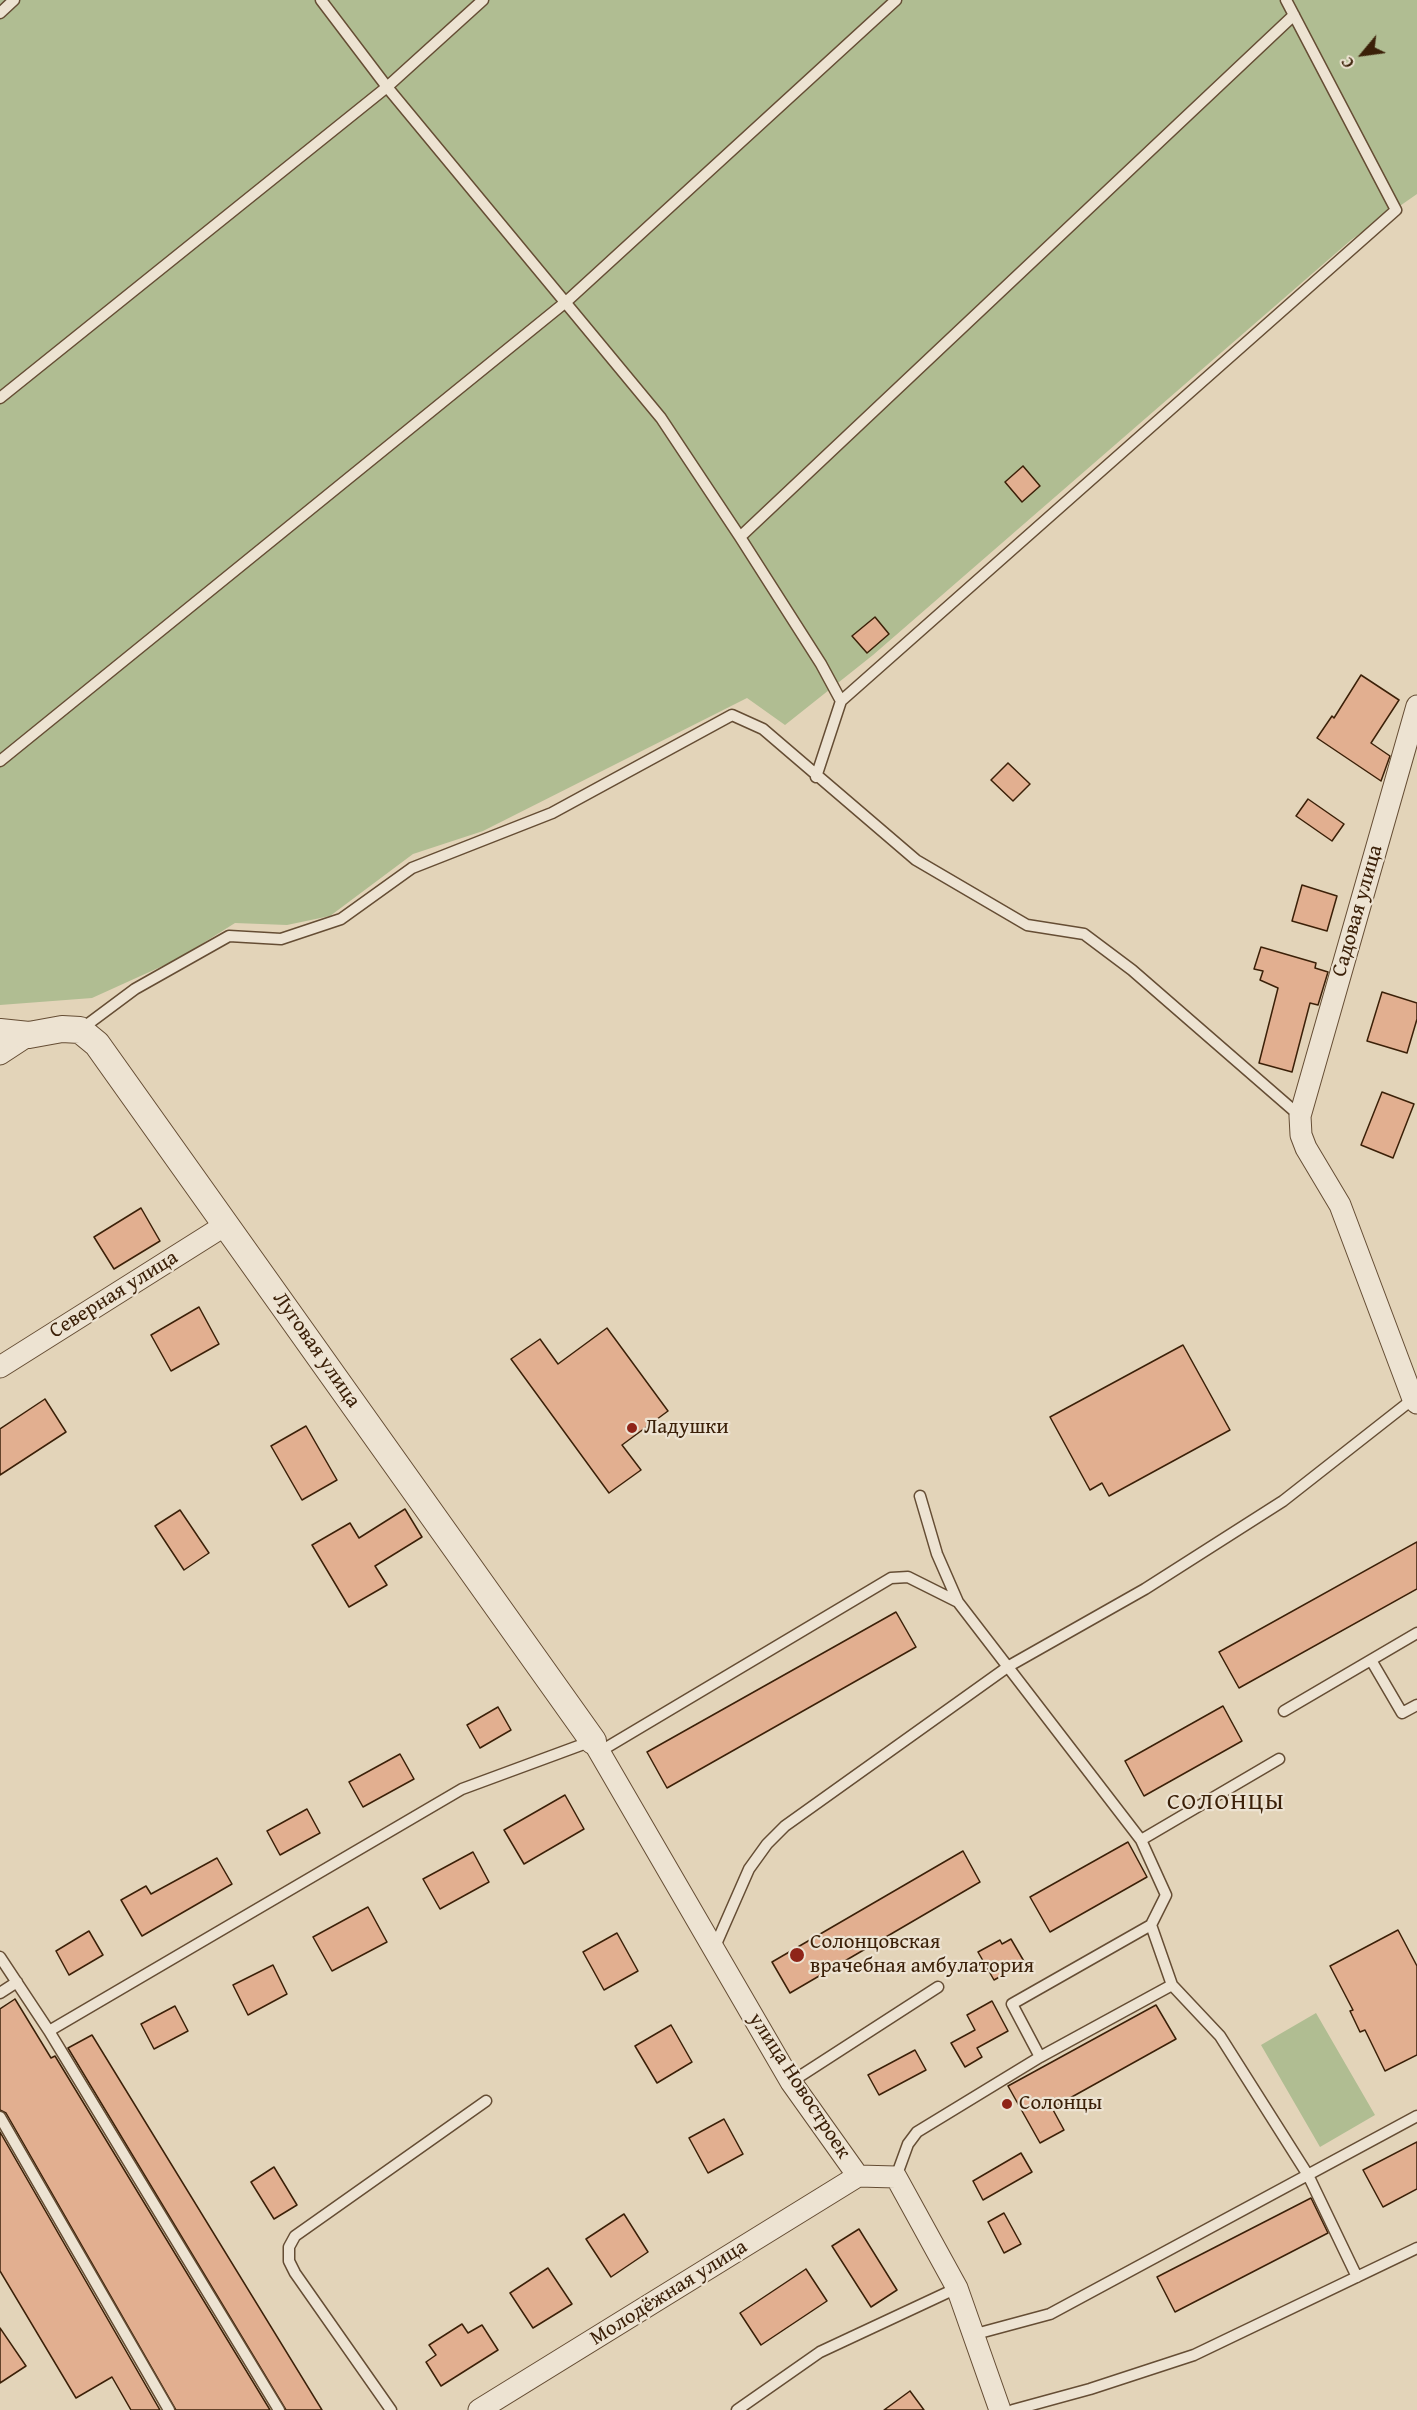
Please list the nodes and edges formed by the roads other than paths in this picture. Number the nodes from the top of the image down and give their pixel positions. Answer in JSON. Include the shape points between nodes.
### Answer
{"nodes":[{"id":1,"x":15,"y":0,"type":"edge"},
{"id":2,"x":321,"y":0,"type":"edge"},
{"id":3,"x":483,"y":0,"type":"edge"},
{"id":4,"x":896,"y":0,"type":"edge"},
{"id":5,"x":1286,"y":0,"type":"edge"},
{"id":6,"x":0,"y":13,"type":"edge"},
{"id":7,"x":1294,"y":15,"type":"junction"},
{"id":8,"x":387,"y":87,"type":"junction"},
{"id":9,"x":567,"y":301,"type":"junction"},
{"id":10,"x":0,"y":398,"type":"edge"},
{"id":11,"x":740,"y":537,"type":"junction"},
{"id":12,"x":841,"y":701,"type":"junction"},
{"id":13,"x":1417,"y":706,"type":"edge"},
{"id":14,"x":0,"y":761,"type":"edge"},
{"id":15,"x":816,"y":777,"type":"junction"},
{"id":16,"x":80,"y":1030,"type":"junction"},
{"id":17,"x":0,"y":1032,"type":"edge"},
{"id":18,"x":29,"y":1035,"type":"junction"},
{"id":19,"x":0,"y":1054,"type":"edge"},
{"id":20,"x":1300,"y":1116,"type":"junction"},
{"id":21,"x":227,"y":1224,"type":"junction"},
{"id":22,"x":0,"y":1366,"type":"edge"},
{"id":23,"x":1415,"y":1401,"type":"edge"},
{"id":24,"x":920,"y":1496,"type":"dead end"},
{"id":25,"x":958,"y":1602,"type":"junction"},
{"id":26,"x":1417,"y":1633,"type":"edge"},
{"id":27,"x":1371,"y":1659,"type":"junction"},
{"id":28,"x":1009,"y":1666,"type":"junction"},
{"id":29,"x":1417,"y":1705,"type":"edge"},
{"id":30,"x":1284,"y":1711,"type":"dead end"},
{"id":31,"x":596,"y":1746,"type":"junction"},
{"id":32,"x":1279,"y":1759,"type":"dead end"},
{"id":33,"x":1141,"y":1840,"type":"junction"},
{"id":34,"x":1151,"y":1925,"type":"junction"},
{"id":35,"x":713,"y":1951,"type":"junction"},
{"id":36,"x":0,"y":1958,"type":"edge"},
{"id":37,"x":17,"y":1982,"type":"junction"},
{"id":38,"x":1172,"y":1985,"type":"junction"},
{"id":39,"x":938,"y":1987,"type":"dead end"},
{"id":40,"x":0,"y":1993,"type":"edge"},
{"id":41,"x":49,"y":2031,"type":"junction"},
{"id":42,"x":1040,"y":2057,"type":"junction"},
{"id":43,"x":792,"y":2082,"type":"junction"},
{"id":44,"x":486,"y":2101,"type":"dead end"},
{"id":45,"x":1417,"y":2116,"type":"edge"},
{"id":46,"x":0,"y":2117,"type":"edge"},
{"id":47,"x":1308,"y":2175,"type":"junction"},
{"id":48,"x":858,"y":2176,"type":"junction"},
{"id":49,"x":896,"y":2177,"type":"junction"},
{"id":50,"x":1417,"y":2248,"type":"edge"},
{"id":51,"x":1357,"y":2277,"type":"junction"},
{"id":52,"x":957,"y":2288,"type":"junction"},
{"id":53,"x":972,"y":2335,"type":"junction"},
{"id":54,"x":169,"y":2410,"type":"edge"},
{"id":55,"x":279,"y":2410,"type":"edge"},
{"id":56,"x":391,"y":2410,"type":"edge"},
{"id":57,"x":479,"y":2410,"type":"edge"},
{"id":58,"x":737,"y":2410,"type":"edge"},
{"id":59,"x":1000,"y":2410,"type":"edge"},
{"id":60,"x":1013,"y":2410,"type":"edge"}],
"edges":[{"from":1,"to":6,"type":"lane"},
{"from":2,"to":8,"type":"lane"},
{"from":3,"to":8,"type":"lane"},
{"from":4,"to":9,"type":"lane"},
{"from":5,"to":7,"type":"lane"},
{"from":7,"to":11,"type":"lane"},
{"from":7,"to":12,"type":"lane","via":[[1396,210]]},
{"from":8,"to":9,"type":"lane"},
{"from":8,"to":10,"type":"lane"},
{"from":9,"to":11,"type":"lane","via":[[661,418]]},
{"from":9,"to":14,"type":"lane"},
{"from":11,"to":12,"type":"lane"},
{"from":12,"to":15,"type":"lane"},
{"from":13,"to":20,"type":"street","name":"Садовая улица"},
{"from":15,"to":16,"type":"lane","via":[[763,729],[732,716],[552,813],[412,868],[341,919],[281,939],[229,936],[135,989]]},
{"from":15,"to":20,"type":"lane","via":[[916,860],[1027,925],[1084,934],[1132,970]]},
{"from":16,"to":18,"type":"street"},
{"from":16,"to":21,"type":"street","name":"Луговая улица","via":[[98,1044]]},
{"from":17,"to":18,"type":"street"},
{"from":18,"to":19,"type":"street"},
{"from":20,"to":23,"type":"street","via":[[1306,1148],[1340,1205]]},
{"from":21,"to":22,"type":"street","name":"Северная улица"},
{"from":21,"to":31,"type":"street","name":"Луговая улица"},
{"from":23,"to":28,"type":"lane","via":[[1283,1502],[1145,1589]]},
{"from":24,"to":25,"type":"lane","via":[[937,1554]]},
{"from":25,"to":28,"type":"lane"},
{"from":25,"to":31,"type":"lane","via":[[908,1577],[891,1578]]},
{"from":26,"to":27,"type":"lane"},
{"from":27,"to":29,"type":"lane","via":[[1402,1713]]},
{"from":27,"to":30,"type":"lane"},
{"from":28,"to":33,"type":"lane"},
{"from":28,"to":35,"type":"lane","via":[[784,1826],[749,1869]]},
{"from":31,"to":35,"type":"street","name":"улица Новостроек"},
{"from":31,"to":41,"type":"lane","via":[[462,1789]]},
{"from":32,"to":33,"type":"lane"},
{"from":33,"to":34,"type":"lane","via":[[1166,1895]]},
{"from":34,"to":38,"type":"lane"},
{"from":34,"to":42,"type":"lane","via":[[1012,2004]]},
{"from":35,"to":43,"type":"street","name":"улица Новостроек"},
{"from":36,"to":37,"type":"lane"},
{"from":37,"to":40,"type":"lane"},
{"from":37,"to":41,"type":"lane"},
{"from":38,"to":42,"type":"lane"},
{"from":38,"to":47,"type":"lane","via":[[1220,2036]]},
{"from":39,"to":43,"type":"lane"},
{"from":41,"to":55,"type":"lane"},
{"from":42,"to":49,"type":"lane","via":[[917,2132],[908,2144]]},
{"from":43,"to":48,"type":"street","name":"улица Новостроек"},
{"from":44,"to":56,"type":"lane","via":[[295,2236],[289,2247],[289,2261],[295,2273]]},
{"from":45,"to":47,"type":"lane"},
{"from":46,"to":54,"type":"lane"},
{"from":47,"to":51,"type":"lane"},
{"from":47,"to":53,"type":"lane","via":[[1050,2314]]},
{"from":48,"to":49,"type":"street","name":"улица Новостроек"},
{"from":48,"to":57,"type":"street","name":"Молодёжная улица"},
{"from":49,"to":52,"type":"street"},
{"from":50,"to":51,"type":"lane"},
{"from":51,"to":60,"type":"lane","via":[[1194,2355]]},
{"from":52,"to":53,"type":"street"},
{"from":52,"to":58,"type":"lane","via":[[820,2352]]},
{"from":53,"to":59,"type":"street"}]}
